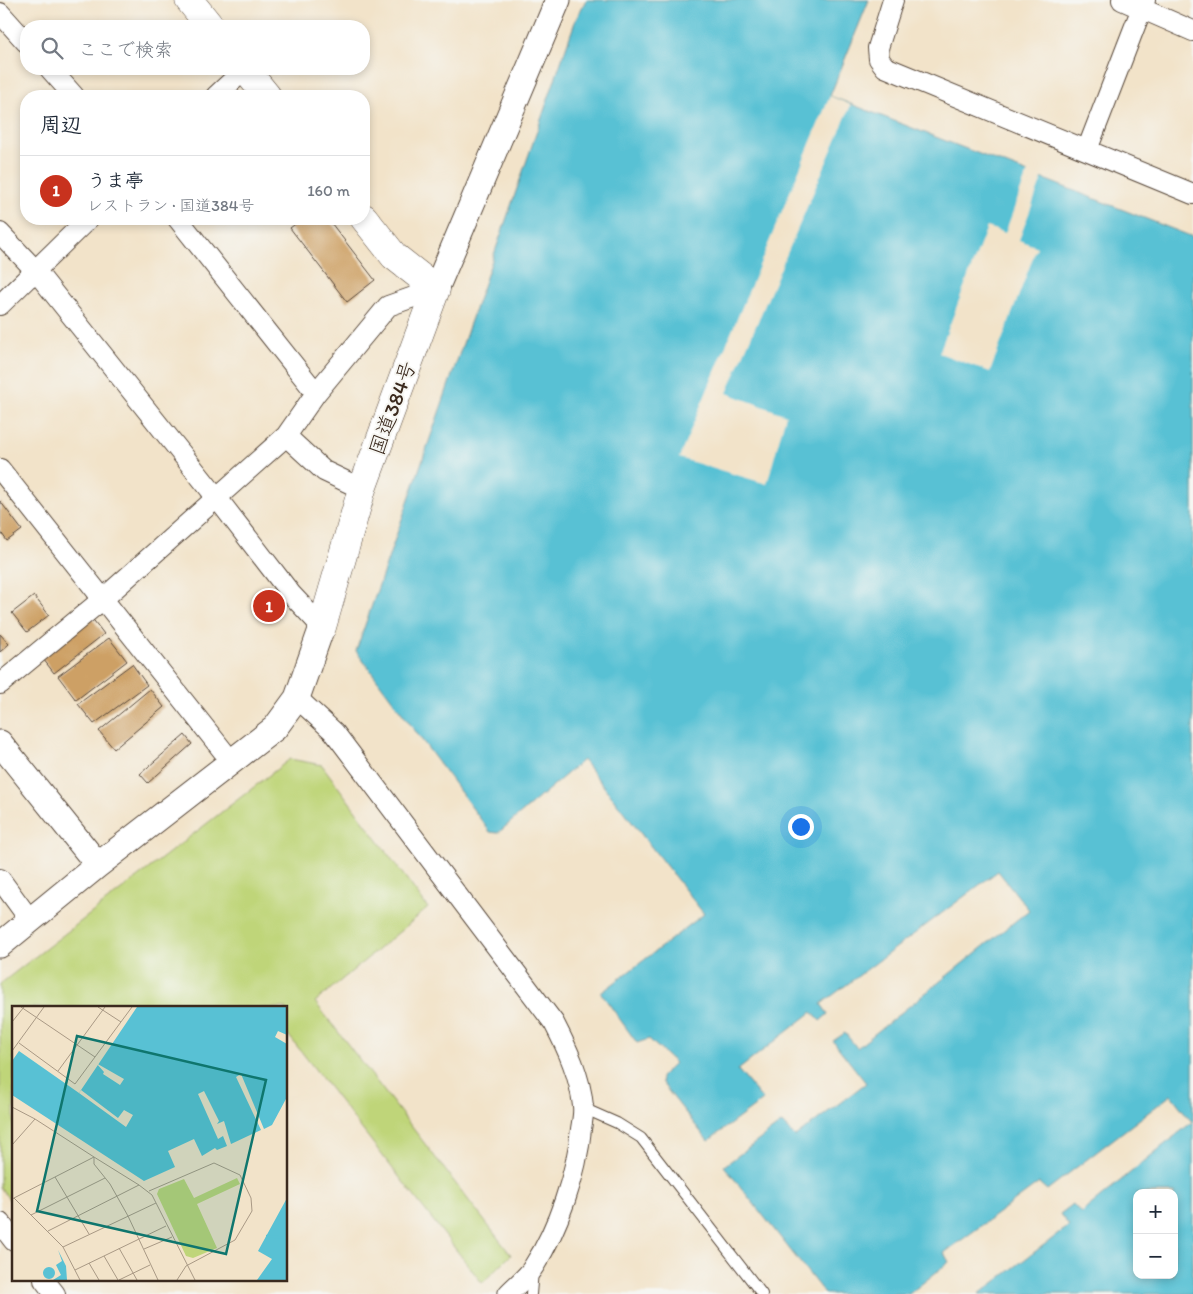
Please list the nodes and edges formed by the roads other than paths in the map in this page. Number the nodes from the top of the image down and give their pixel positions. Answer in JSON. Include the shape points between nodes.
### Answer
{"nodes":[{"id":1,"x":189,"y":0,"type":"edge"},
{"id":2,"x":558,"y":0,"type":"edge"},
{"id":3,"x":893,"y":0,"type":"edge"},
{"id":4,"x":1122,"y":0,"type":"edge"},
{"id":5,"x":1143,"y":4,"type":"edge"},
{"id":6,"x":0,"y":12,"type":"edge"},
{"id":7,"x":205,"y":20,"type":"edge"},
{"id":8,"x":1193,"y":31,"type":"edge"},
{"id":9,"x":20,"y":35,"type":"edge"},
{"id":10,"x":55,"y":75,"type":"edge"},
{"id":11,"x":239,"y":75,"type":"edge"},
{"id":12,"x":250,"y":75,"type":"edge"},
{"id":13,"x":69,"y":90,"type":"edge"},
{"id":14,"x":222,"y":90,"type":"edge"},
{"id":15,"x":262,"y":90,"type":"edge"},
{"id":16,"x":1086,"y":150,"type":"junction"},
{"id":17,"x":1193,"y":194,"type":"edge"},
{"id":18,"x":82,"y":225,"type":"edge"},
{"id":19,"x":183,"y":225,"type":"edge"},
{"id":20,"x":370,"y":225,"type":"edge"},
{"id":21,"x":0,"y":234,"type":"edge"},
{"id":22,"x":35,"y":270,"type":"junction"},
{"id":23,"x":436,"y":289,"type":"junction"},
{"id":24,"x":0,"y":305,"type":"edge"},
{"id":25,"x":316,"y":393,"type":"junction"},
{"id":26,"x":286,"y":436,"type":"junction"},
{"id":27,"x":0,"y":470,"type":"edge"},
{"id":28,"x":362,"y":489,"type":"junction"},
{"id":29,"x":217,"y":498,"type":"junction"},
{"id":30,"x":103,"y":599,"type":"junction"},
{"id":31,"x":322,"y":627,"type":"junction"},
{"id":32,"x":0,"y":684,"type":"edge"},
{"id":33,"x":298,"y":698,"type":"junction"},
{"id":34,"x":0,"y":743,"type":"edge"},
{"id":35,"x":231,"y":761,"type":"junction"},
{"id":36,"x":98,"y":865,"type":"junction"},
{"id":37,"x":0,"y":879,"type":"edge"},
{"id":38,"x":30,"y":920,"type":"junction"},
{"id":39,"x":0,"y":945,"type":"edge"},
{"id":40,"x":583,"y":1108,"type":"junction"},
{"id":41,"x":0,"y":1223,"type":"edge"},
{"id":42,"x":12,"y":1238,"type":"edge"},
{"id":43,"x":534,"y":1268,"type":"junction"},
{"id":44,"x":46,"y":1282,"type":"edge"},
{"id":45,"x":55,"y":1294,"type":"edge"},
{"id":46,"x":508,"y":1294,"type":"edge"},
{"id":47,"x":532,"y":1294,"type":"edge"},
{"id":48,"x":762,"y":1294,"type":"edge"}],
"edges":[{"from":1,"to":7,"type":"highway"},
{"from":2,"to":23,"type":"street"},
{"from":3,"to":16,"type":"street","via":[[878,48],[879,58],[885,67]]},
{"from":4,"to":5,"type":"street"},
{"from":5,"to":8,"type":"street"},
{"from":5,"to":16,"type":"street"},
{"from":6,"to":9,"type":"street"},
{"from":10,"to":13,"type":"street"},
{"from":11,"to":14,"type":"street"},
{"from":12,"to":15,"type":"highway"},
{"from":16,"to":17,"type":"street"},
{"from":18,"to":22,"type":"street"},
{"from":19,"to":25,"type":"street"},
{"from":20,"to":23,"type":"highway","via":[[394,256]]},
{"from":21,"to":22,"type":"street"},
{"from":22,"to":24,"type":"street"},
{"from":22,"to":29,"type":"street"},
{"from":23,"to":25,"type":"street","via":[[388,306]]},
{"from":23,"to":28,"type":"highway","name":"国道384号"},
{"from":25,"to":26,"type":"street"},
{"from":26,"to":28,"type":"street","via":[[324,471]]},
{"from":26,"to":29,"type":"street"},
{"from":27,"to":30,"type":"street"},
{"from":28,"to":31,"type":"highway","name":"国道384号"},
{"from":29,"to":30,"type":"street"},
{"from":29,"to":31,"type":"street","via":[[291,594]]},
{"from":30,"to":32,"type":"street"},
{"from":30,"to":35,"type":"street"},
{"from":31,"to":33,"type":"street"},
{"from":33,"to":35,"type":"street","via":[[275,728]]},
{"from":33,"to":40,"type":"street","via":[[334,732],[554,1023],[580,1083]]},
{"from":34,"to":36,"type":"street"},
{"from":35,"to":36,"type":"street"},
{"from":36,"to":38,"type":"street"},
{"from":37,"to":38,"type":"street"},
{"from":38,"to":39,"type":"street"},
{"from":40,"to":43,"type":"street","via":[[579,1152],[569,1189]]},
{"from":40,"to":48,"type":"lane","via":[[617,1123],[640,1138]]},
{"from":41,"to":42,"type":"street"},
{"from":43,"to":46,"type":"street"},
{"from":43,"to":47,"type":"lane"},
{"from":44,"to":45,"type":"street"}]}
